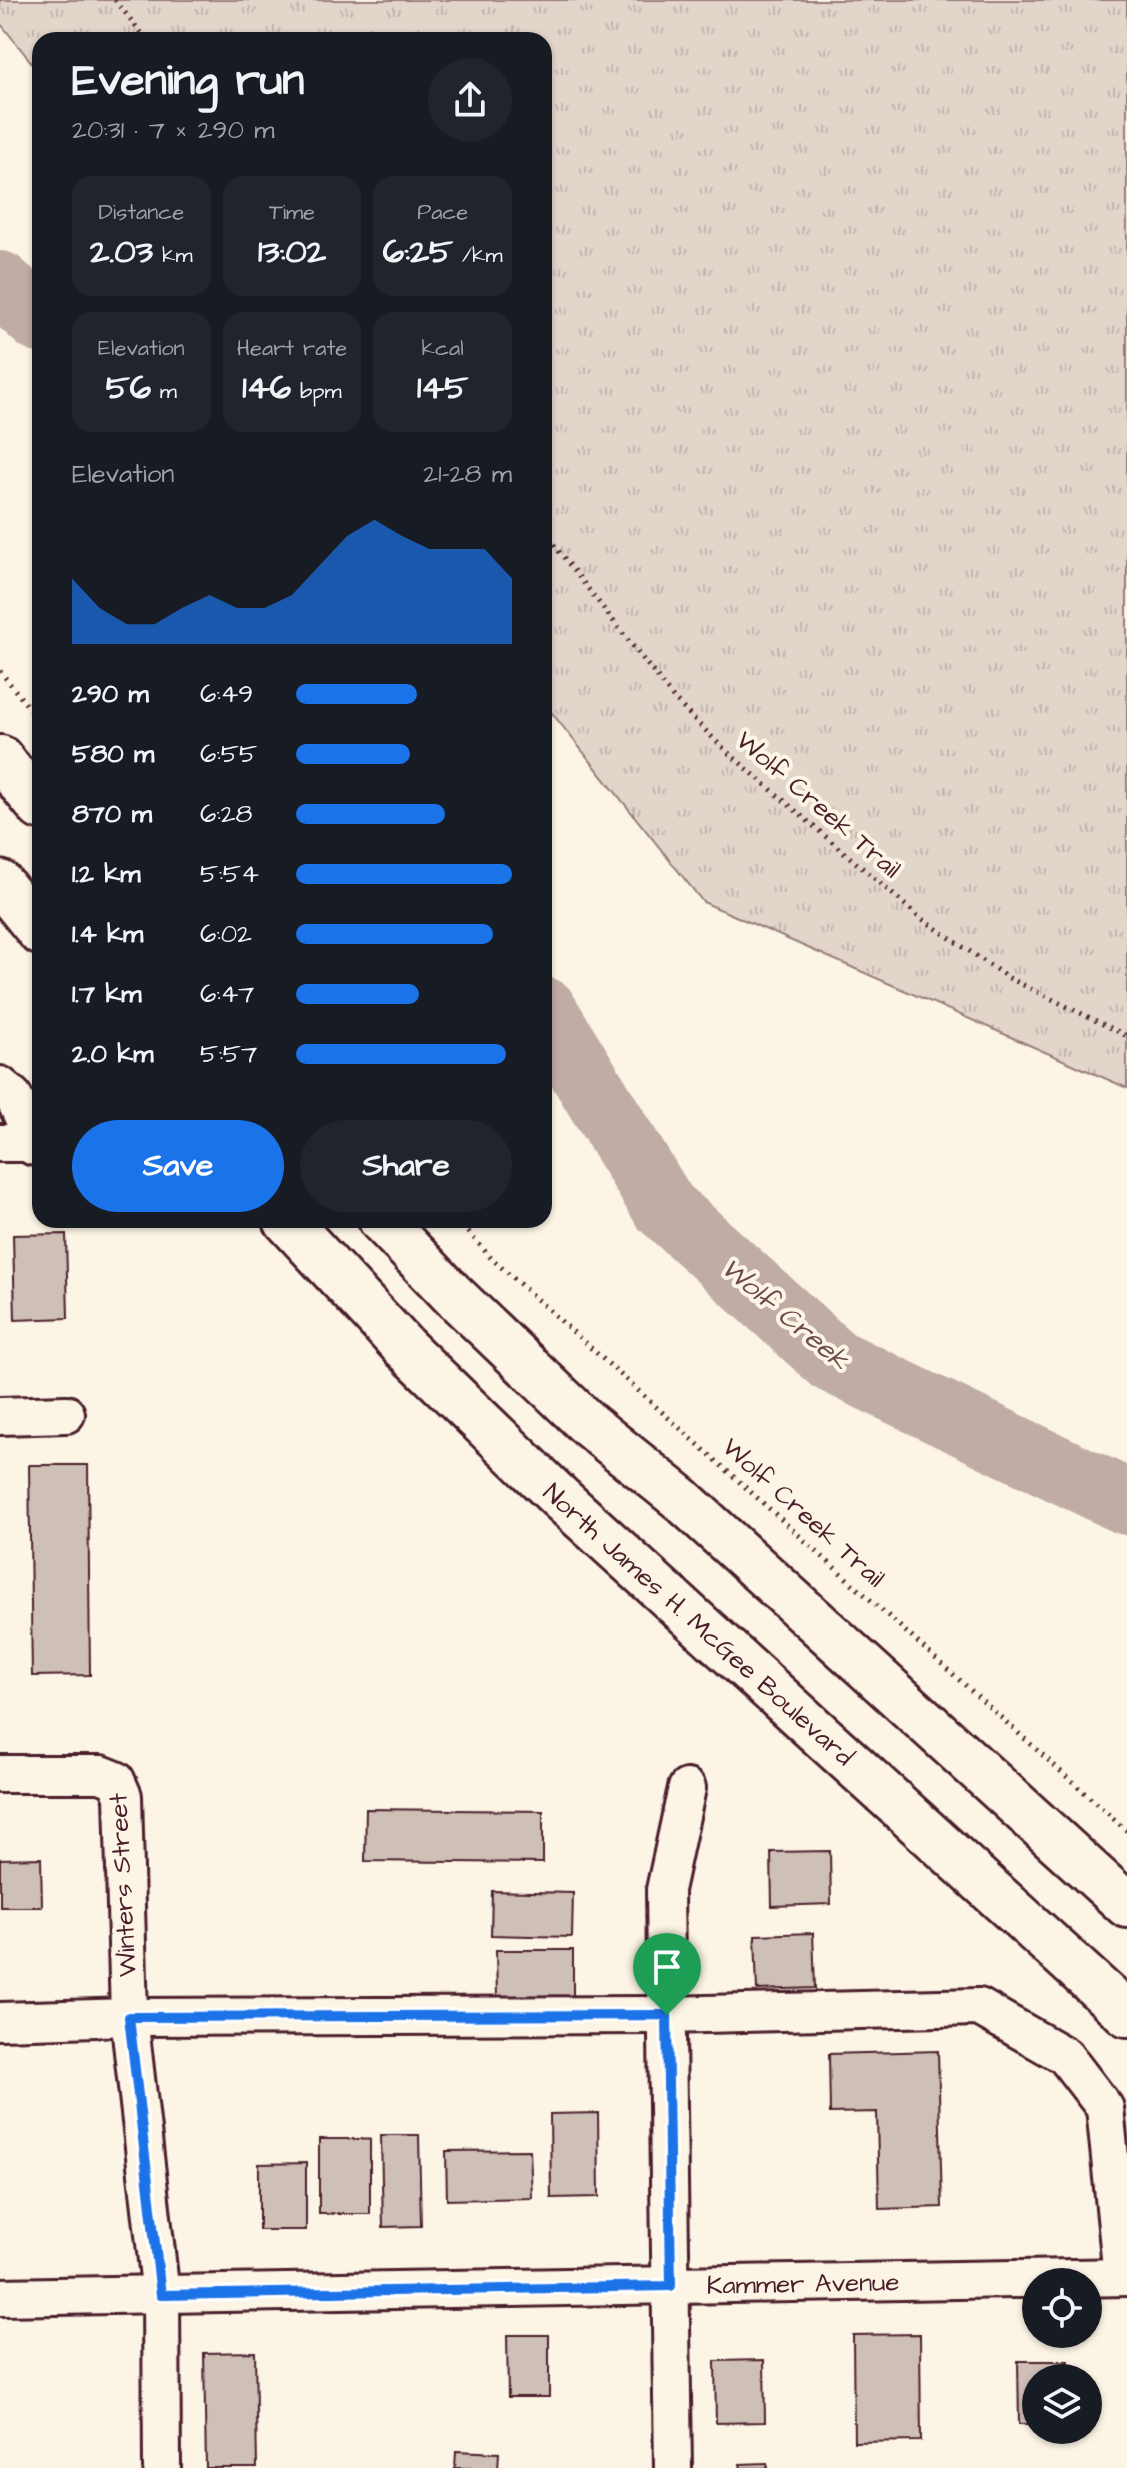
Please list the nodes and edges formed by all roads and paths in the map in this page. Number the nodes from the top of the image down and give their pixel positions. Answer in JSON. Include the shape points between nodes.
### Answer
{"nodes":[{"id":1,"x":115,"y":0,"type":"edge"},
{"id":2,"x":141,"y":32,"type":"edge"},
{"id":3,"x":552,"y":542,"type":"edge"},
{"id":4,"x":0,"y":671,"type":"edge"},
{"id":5,"x":32,"y":712,"type":"edge"},
{"id":6,"x":0,"y":758,"type":"edge"},
{"id":7,"x":32,"y":797,"type":"edge"},
{"id":8,"x":0,"y":883,"type":"edge"},
{"id":9,"x":32,"y":922,"type":"edge"},
{"id":10,"x":1127,"y":1036,"type":"edge"},
{"id":11,"x":0,"y":1085,"type":"edge"},
{"id":12,"x":29,"y":1142,"type":"edge"},
{"id":13,"x":293,"y":1228,"type":"edge"},
{"id":14,"x":389,"y":1228,"type":"edge"},
{"id":15,"x":465,"y":1228,"type":"edge"},
{"id":16,"x":66,"y":1414,"type":"dead end"},
{"id":17,"x":0,"y":1416,"type":"edge"},
{"id":18,"x":0,"y":1774,"type":"edge"},
{"id":19,"x":687,"y":1788,"type":"dead end"},
{"id":20,"x":1127,"y":1831,"type":"edge"},
{"id":21,"x":1127,"y":1905,"type":"edge"},
{"id":22,"x":1127,"y":2014,"type":"edge"},
{"id":23,"x":667,"y":2015,"type":"junction"},
{"id":24,"x":129,"y":2017,"type":"junction"},
{"id":25,"x":0,"y":2021,"type":"edge"},
{"id":26,"x":1124,"y":2277,"type":"edge"},
{"id":27,"x":671,"y":2286,"type":"junction"},
{"id":28,"x":161,"y":2295,"type":"junction"},
{"id":29,"x":0,"y":2297,"type":"edge"},
{"id":30,"x":162,"y":2468,"type":"edge"},
{"id":31,"x":673,"y":2468,"type":"edge"}],
"edges":[{"from":1,"to":2,"type":"path"},
{"from":3,"to":10,"type":"path","name":"Wolf Creek Trail","via":[[674,699],[724,749],[918,916],[1007,977]]},
{"from":4,"to":5,"type":"path"},
{"from":6,"to":7,"type":"main road"},
{"from":8,"to":9,"type":"main road"},
{"from":11,"to":12,"type":"street","via":[[13,1096]]},
{"from":13,"to":22,"type":"main road","name":"North James H. McGee Boulevard","via":[[404,1347],[559,1497]]},
{"from":14,"to":21,"type":"main road","via":[[589,1425],[681,1499]]},
{"from":15,"to":20,"type":"path","name":"Wolf Creek Trail","via":[[491,1258]]},
{"from":16,"to":17,"type":"street"},
{"from":18,"to":24,"type":"street","name":"Winters Street","via":[[101,1774],[116,1780],[123,1796]]},
{"from":19,"to":23,"type":"street","via":[[665,1890]]},
{"from":23,"to":24,"type":"street"},
{"from":23,"to":26,"type":"street","via":[[979,2007],[1065,2056],[1105,2108]]},
{"from":23,"to":27,"type":"street"},
{"from":24,"to":25,"type":"street"},
{"from":24,"to":28,"type":"street","name":"Winters Street"},
{"from":26,"to":27,"type":"street","name":"Kammer Avenue"},
{"from":27,"to":28,"type":"street","name":"Kammer Avenue"},
{"from":27,"to":31,"type":"street"},
{"from":28,"to":29,"type":"street","name":"Kammer Avenue"},
{"from":28,"to":30,"type":"street","name":"Winters Street"}]}
